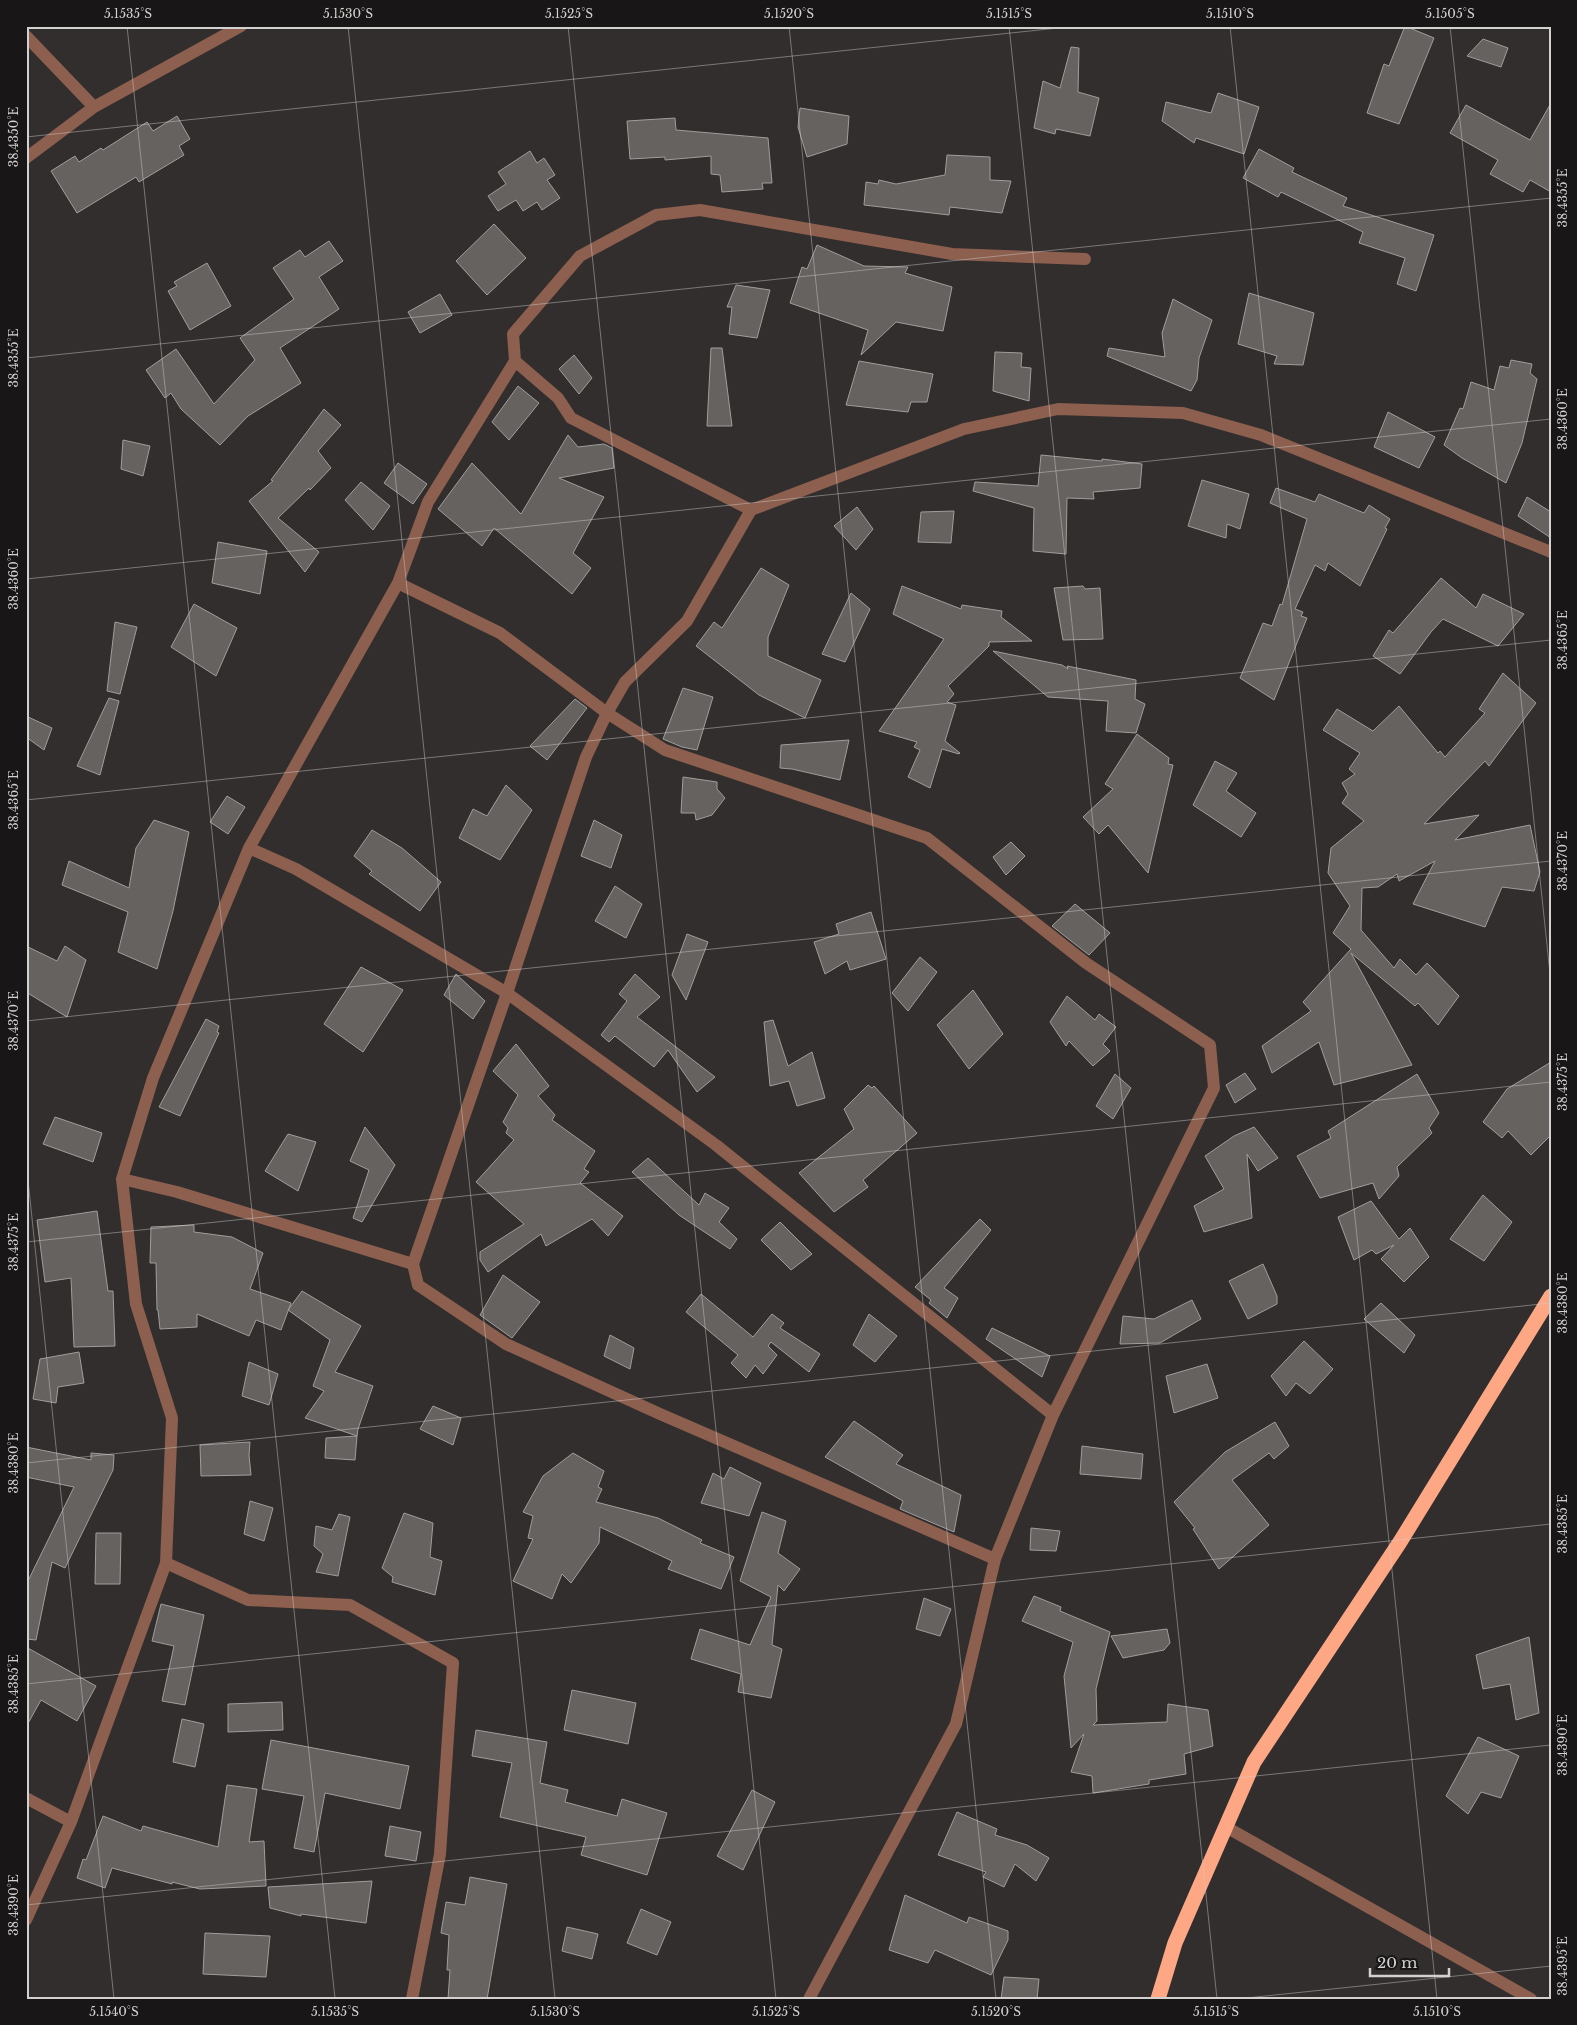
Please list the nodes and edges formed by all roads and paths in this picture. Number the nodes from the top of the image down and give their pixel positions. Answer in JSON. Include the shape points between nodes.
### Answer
{"nodes":[{"id":1,"x":241,"y":26,"type":"edge"},
{"id":2,"x":26,"y":36,"type":"edge"},
{"id":3,"x":94,"y":107,"type":"junction"},
{"id":4,"x":26,"y":158,"type":"edge"},
{"id":5,"x":1084,"y":259,"type":"dead end"},
{"id":6,"x":514,"y":361,"type":"junction"},
{"id":7,"x":751,"y":510,"type":"junction"},
{"id":8,"x":1551,"y":552,"type":"edge"},
{"id":9,"x":398,"y":583,"type":"junction"},
{"id":10,"x":608,"y":713,"type":"junction"},
{"id":11,"x":249,"y":848,"type":"junction"},
{"id":12,"x":507,"y":993,"type":"junction"},
{"id":13,"x":122,"y":1179,"type":"junction"},
{"id":14,"x":413,"y":1264,"type":"junction"},
{"id":15,"x":1551,"y":1296,"type":"edge"},
{"id":16,"x":1053,"y":1415,"type":"junction"},
{"id":17,"x":995,"y":1559,"type":"junction"},
{"id":18,"x":166,"y":1563,"type":"junction"},
{"id":19,"x":26,"y":1798,"type":"edge"},
{"id":20,"x":71,"y":1822,"type":"junction"},
{"id":21,"x":1226,"y":1828,"type":"junction"},
{"id":22,"x":26,"y":1920,"type":"edge"},
{"id":23,"x":412,"y":1999,"type":"edge"},
{"id":24,"x":809,"y":1999,"type":"edge"},
{"id":25,"x":1158,"y":1999,"type":"edge"},
{"id":26,"x":1531,"y":1999,"type":"edge"}],
"edges":[{"from":1,"to":3,"type":"street"},
{"from":2,"to":3,"type":"street"},
{"from":3,"to":4,"type":"street"},
{"from":5,"to":6,"type":"street","via":[[952,254],[700,210],[656,215],[580,256],[513,334]]},
{"from":6,"to":7,"type":"street","via":[[558,398],[571,418]]},
{"from":6,"to":9,"type":"street","via":[[428,502]]},
{"from":7,"to":8,"type":"street","via":[[964,428],[1058,409],[1184,412],[1261,435]]},
{"from":7,"to":10,"type":"street","via":[[687,621],[625,682]]},
{"from":9,"to":10,"type":"street","via":[[500,633]]},
{"from":9,"to":11,"type":"street"},
{"from":10,"to":12,"type":"street","via":[[586,757]]},
{"from":10,"to":16,"type":"street","via":[[665,750],[927,838],[1086,963],[1210,1045],[1214,1088]]},
{"from":11,"to":12,"type":"street","via":[[296,869]]},
{"from":11,"to":13,"type":"street","via":[[153,1078]]},
{"from":12,"to":14,"type":"street"},
{"from":12,"to":16,"type":"street","via":[[716,1145]]},
{"from":13,"to":14,"type":"street","via":[[177,1192]]},
{"from":13,"to":18,"type":"street","via":[[136,1304],[172,1418]]},
{"from":14,"to":17,"type":"street","via":[[418,1285],[506,1344]]},
{"from":15,"to":21,"type":"highway","via":[[1400,1542],[1254,1762]]},
{"from":16,"to":17,"type":"street"},
{"from":17,"to":24,"type":"street","via":[[956,1724]]},
{"from":18,"to":20,"type":"street"},
{"from":18,"to":23,"type":"street","via":[[248,1600],[350,1605],[452,1664],[440,1854]]},
{"from":19,"to":20,"type":"street"},
{"from":20,"to":22,"type":"street"},
{"from":21,"to":25,"type":"highway","via":[[1175,1943]]},
{"from":21,"to":26,"type":"street"}]}
